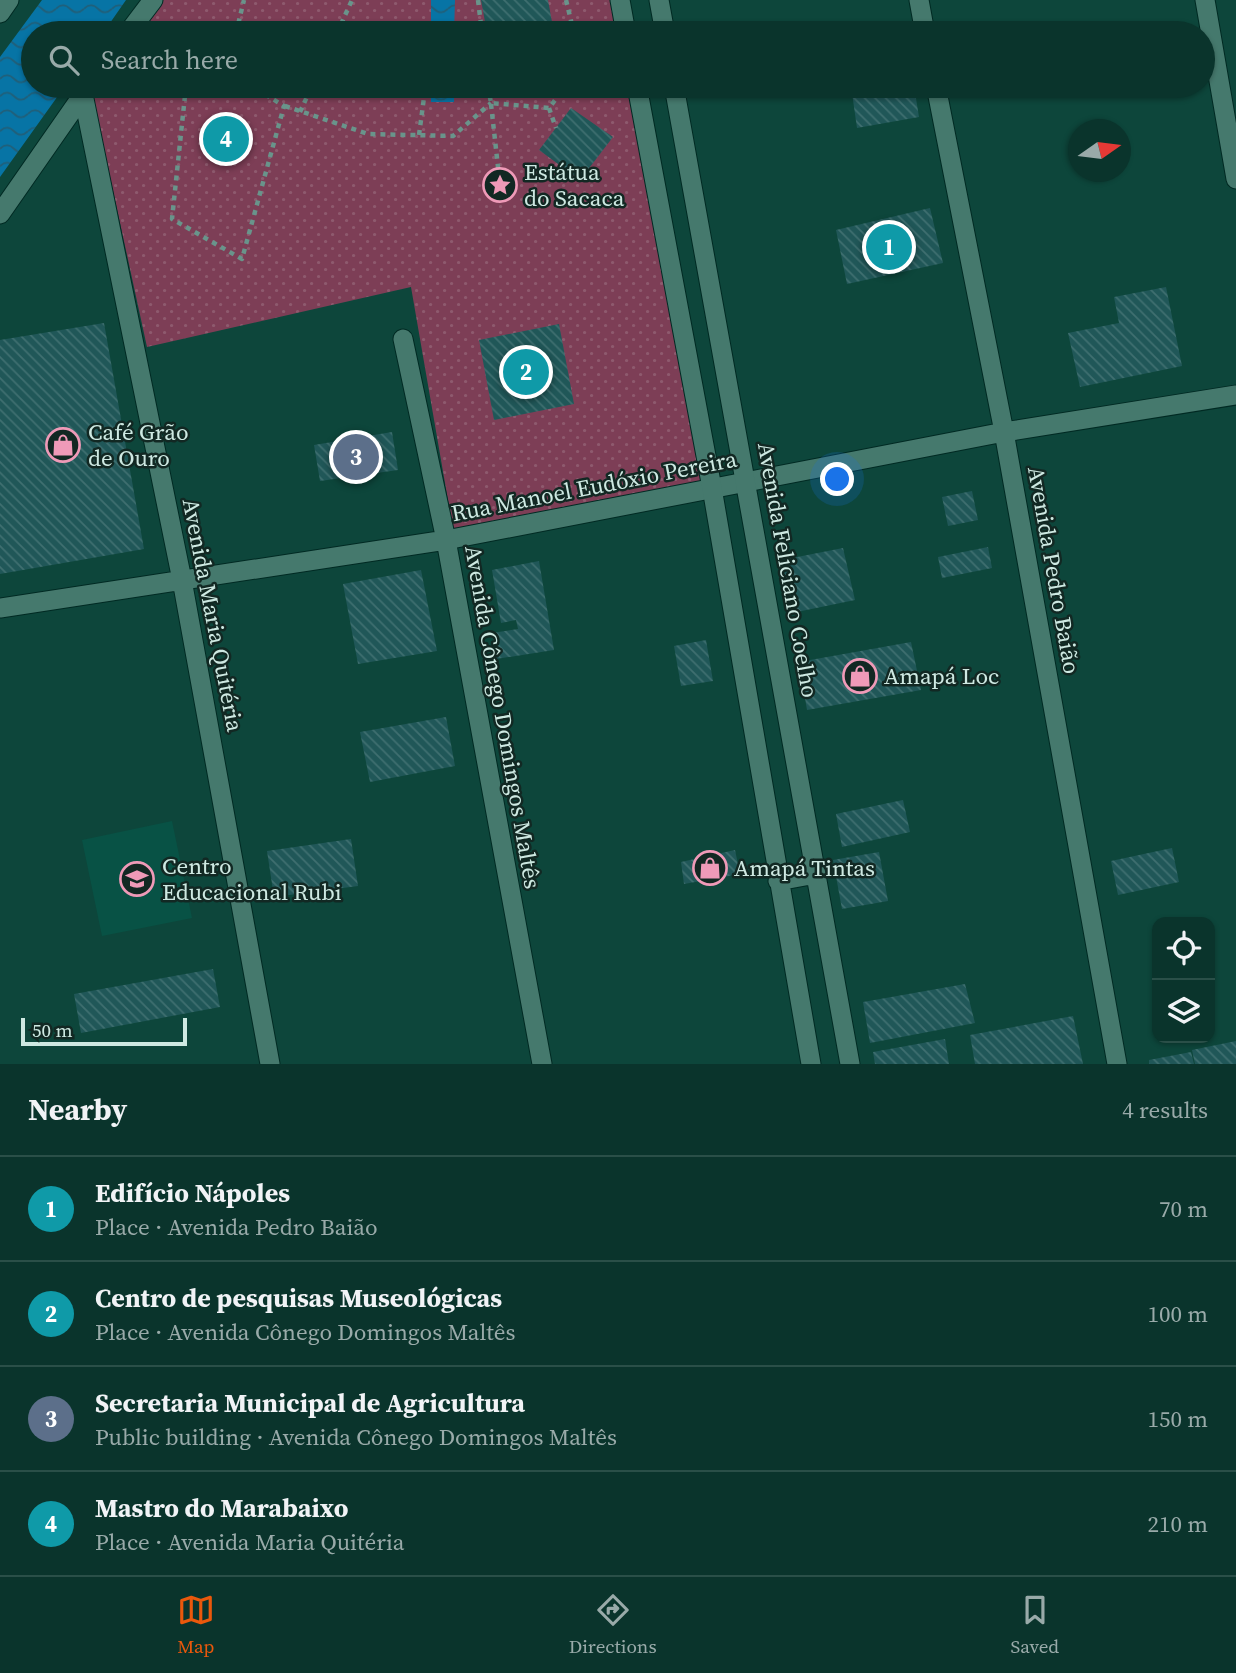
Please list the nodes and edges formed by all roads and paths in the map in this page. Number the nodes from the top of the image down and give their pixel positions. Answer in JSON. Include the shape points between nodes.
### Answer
{"nodes":[{"id":1,"x":9,"y":0,"type":"edge"},
{"id":2,"x":153,"y":0,"type":"edge"},
{"id":3,"x":244,"y":0,"type":"edge"},
{"id":4,"x":352,"y":0,"type":"edge"},
{"id":5,"x":478,"y":0,"type":"edge"},
{"id":6,"x":566,"y":0,"type":"edge"},
{"id":7,"x":620,"y":0,"type":"edge"},
{"id":8,"x":659,"y":0,"type":"edge"},
{"id":9,"x":919,"y":0,"type":"edge"},
{"id":10,"x":1205,"y":0,"type":"edge"},
{"id":11,"x":0,"y":13,"type":"edge"},
{"id":12,"x":137,"y":21,"type":"edge"},
{"id":13,"x":239,"y":21,"type":"edge"},
{"id":14,"x":342,"y":21,"type":"edge"},
{"id":15,"x":481,"y":21,"type":"edge"},
{"id":16,"x":571,"y":21,"type":"edge"},
{"id":17,"x":624,"y":21,"type":"edge"},
{"id":18,"x":663,"y":21,"type":"edge"},
{"id":19,"x":923,"y":21,"type":"edge"},
{"id":20,"x":1209,"y":21,"type":"edge"},
{"id":21,"x":1215,"y":57,"type":"edge"},
{"id":22,"x":80,"y":98,"type":"edge"},
{"id":23,"x":88,"y":98,"type":"edge"},
{"id":24,"x":185,"y":98,"type":"edge"},
{"id":25,"x":271,"y":98,"type":"edge"},
{"id":26,"x":306,"y":98,"type":"edge"},
{"id":27,"x":424,"y":98,"type":"edge"},
{"id":28,"x":490,"y":98,"type":"edge"},
{"id":29,"x":557,"y":98,"type":"edge"},
{"id":30,"x":638,"y":98,"type":"edge"},
{"id":31,"x":676,"y":98,"type":"edge"},
{"id":32,"x":938,"y":98,"type":"edge"},
{"id":33,"x":491,"y":103,"type":"junction"},
{"id":34,"x":284,"y":106,"type":"junction"},
{"id":35,"x":549,"y":108,"type":"junction"},
{"id":36,"x":300,"y":112,"type":"junction"},
{"id":37,"x":556,"y":128,"type":"dead end"},
{"id":38,"x":419,"y":135,"type":"junction"},
{"id":39,"x":1236,"y":178,"type":"edge"},
{"id":40,"x":500,"y":185,"type":"dead end"},
{"id":41,"x":0,"y":214,"type":"edge"},
{"id":42,"x":707,"y":271,"type":"junction"},
{"id":43,"x":674,"y":278,"type":"junction"},
{"id":44,"x":403,"y":339,"type":"dead end"},
{"id":45,"x":1236,"y":395,"type":"edge"},
{"id":46,"x":1004,"y":432,"type":"junction"},
{"id":47,"x":748,"y":481,"type":"junction"},
{"id":48,"x":712,"y":488,"type":"junction"},
{"id":49,"x":446,"y":540,"type":"junction"},
{"id":50,"x":182,"y":580,"type":"junction"},
{"id":51,"x":0,"y":608,"type":"edge"},
{"id":52,"x":816,"y":874,"type":"junction"},
{"id":53,"x":778,"y":881,"type":"junction"},
{"id":54,"x":270,"y":1064,"type":"edge"},
{"id":55,"x":542,"y":1064,"type":"edge"},
{"id":56,"x":811,"y":1064,"type":"edge"},
{"id":57,"x":850,"y":1064,"type":"edge"},
{"id":58,"x":1117,"y":1064,"type":"edge"}],
"edges":[{"from":1,"to":11,"type":"street"},
{"from":2,"to":12,"type":"street"},
{"from":3,"to":13,"type":"path"},
{"from":4,"to":14,"type":"path"},
{"from":5,"to":15,"type":"path"},
{"from":6,"to":16,"type":"path"},
{"from":7,"to":17,"type":"street"},
{"from":8,"to":18,"type":"street"},
{"from":9,"to":19,"type":"street"},
{"from":10,"to":20,"type":"street"},
{"from":21,"to":39,"type":"street"},
{"from":22,"to":41,"type":"street"},
{"from":23,"to":50,"type":"street","name":"Avenida Maria Quitéria"},
{"from":24,"to":34,"type":"path","via":[[172,219],[242,260]]},
{"from":25,"to":34,"type":"path"},
{"from":26,"to":36,"type":"path"},
{"from":27,"to":38,"type":"path"},
{"from":28,"to":33,"type":"path"},
{"from":29,"to":35,"type":"path"},
{"from":30,"to":43,"type":"street"},
{"from":31,"to":42,"type":"street","name":"Avenida Feliciano Coelho"},
{"from":32,"to":46,"type":"street","name":"Avenida Pedro Baião"},
{"from":33,"to":35,"type":"path"},
{"from":33,"to":38,"type":"path","via":[[453,136]]},
{"from":33,"to":40,"type":"path"},
{"from":34,"to":36,"type":"path"},
{"from":35,"to":37,"type":"path"},
{"from":36,"to":38,"type":"path","via":[[368,134]]},
{"from":42,"to":43,"type":"street"},
{"from":42,"to":47,"type":"street","name":"Avenida Feliciano Coelho"},
{"from":43,"to":48,"type":"street"},
{"from":44,"to":49,"type":"street","name":"Avenida Cônego Domingos Maltês"},
{"from":45,"to":46,"type":"street","name":"Rua Manoel Eudóxio Pereira"},
{"from":46,"to":47,"type":"street","name":"Rua Manoel Eudóxio Pereira"},
{"from":46,"to":58,"type":"street","name":"Avenida Pedro Baião"},
{"from":47,"to":48,"type":"street","name":"Rua Manoel Eudóxio Pereira"},
{"from":47,"to":52,"type":"street","name":"Avenida Feliciano Coelho"},
{"from":48,"to":49,"type":"street","name":"Rua Manoel Eudóxio Pereira"},
{"from":48,"to":53,"type":"street"},
{"from":49,"to":50,"type":"street","name":"Rua Manoel Eudóxio Pereira"},
{"from":49,"to":55,"type":"street","name":"Avenida Cônego Domingos Maltês"},
{"from":50,"to":51,"type":"street","name":"Rua Manoel Eudóxio Pereira"},
{"from":50,"to":54,"type":"street","name":"Avenida Maria Quitéria"},
{"from":52,"to":53,"type":"street"},
{"from":52,"to":57,"type":"street","name":"Avenida Feliciano Coelho"},
{"from":53,"to":56,"type":"street"}]}
